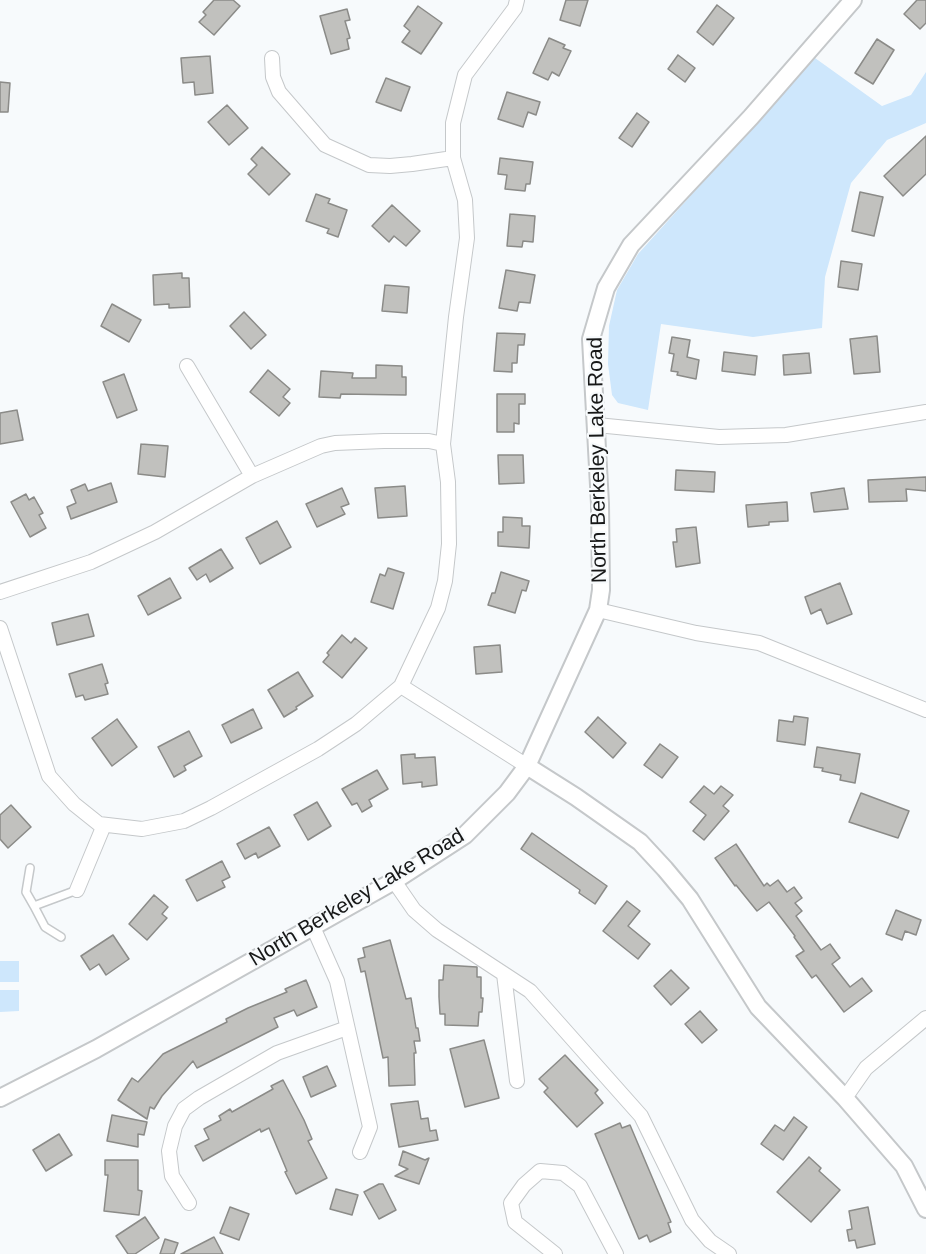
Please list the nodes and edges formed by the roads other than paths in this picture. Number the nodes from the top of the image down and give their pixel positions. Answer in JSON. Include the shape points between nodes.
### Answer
{"nodes":[{"id":1,"x":517,"y":0,"type":"edge"},
{"id":2,"x":853,"y":0,"type":"edge"},
{"id":3,"x":272,"y":58,"type":"dead end"},
{"id":4,"x":453,"y":159,"type":"junction"},
{"id":5,"x":187,"y":366,"type":"dead end"},
{"id":6,"x":926,"y":411,"type":"edge"},
{"id":7,"x":597,"y":425,"type":"junction"},
{"id":8,"x":443,"y":444,"type":"junction"},
{"id":9,"x":252,"y":476,"type":"junction"},
{"id":10,"x":0,"y":592,"type":"edge"},
{"id":11,"x":598,"y":610,"type":"junction"},
{"id":12,"x":0,"y":628,"type":"edge"},
{"id":13,"x":401,"y":686,"type":"junction"},
{"id":14,"x":926,"y":710,"type":"edge"},
{"id":15,"x":527,"y":766,"type":"junction"},
{"id":16,"x":105,"y":825,"type":"junction"},
{"id":17,"x":30,"y":867,"type":"dead end"},
{"id":18,"x":394,"y":881,"type":"junction"},
{"id":19,"x":77,"y":890,"type":"joint"},
{"id":20,"x":34,"y":906,"type":"junction"},
{"id":21,"x":313,"y":927,"type":"junction"},
{"id":22,"x":61,"y":937,"type":"dead end"},
{"id":23,"x":504,"y":974,"type":"junction"},
{"id":24,"x":926,"y":1018,"type":"edge"},
{"id":25,"x":347,"y":1028,"type":"junction"},
{"id":26,"x":517,"y":1081,"type":"dead end"},
{"id":27,"x":0,"y":1098,"type":"edge"},
{"id":28,"x":845,"y":1098,"type":"junction"},
{"id":29,"x":360,"y":1152,"type":"dead end"},
{"id":30,"x":189,"y":1203,"type":"dead end"},
{"id":31,"x":926,"y":1209,"type":"edge"},
{"id":32,"x":555,"y":1254,"type":"edge"},
{"id":33,"x":616,"y":1254,"type":"edge"},
{"id":34,"x":729,"y":1254,"type":"edge"}],
"edges":[{"from":1,"to":4,"type":"street","via":[[465,75],[453,123]]},
{"from":2,"to":7,"type":"street","name":"North Berkeley Lake Road","via":[[752,117],[631,245],[606,288],[591,339]]},
{"from":3,"to":4,"type":"street","via":[[279,92],[326,145],[369,165]]},
{"from":4,"to":8,"type":"street","via":[[465,200],[466,238]]},
{"from":5,"to":9,"type":"street"},
{"from":6,"to":7,"type":"street","via":[[786,435],[719,437]]},
{"from":7,"to":11,"type":"street","name":"North Berkeley Lake Road","via":[[601,590]]},
{"from":8,"to":9,"type":"street","via":[[335,443]]},
{"from":8,"to":13,"type":"street","via":[[449,544],[445,581],[438,608]]},
{"from":9,"to":10,"type":"street","via":[[155,532],[102,557]]},
{"from":11,"to":14,"type":"street","via":[[759,644]]},
{"from":11,"to":15,"type":"street","name":"North Berkeley Lake Road"},
{"from":12,"to":16,"type":"street","via":[[49,776],[74,804]]},
{"from":13,"to":15,"type":"street"},
{"from":13,"to":16,"type":"street","via":[[356,724],[318,749],[184,821],[142,829]]},
{"from":15,"to":18,"type":"street","name":"North Berkeley Lake Road","via":[[465,836]]},
{"from":15,"to":28,"type":"street","via":[[640,842],[666,868],[758,1006]]},
{"from":16,"to":19,"type":"street"},
{"from":17,"to":20,"type":"lane","via":[[26,892]]},
{"from":18,"to":21,"type":"street","name":"North Berkeley Lake Road"},
{"from":18,"to":23,"type":"street","via":[[414,910],[437,930]]},
{"from":19,"to":20,"type":"lane"},
{"from":20,"to":22,"type":"lane","via":[[45,927]]},
{"from":21,"to":25,"type":"street","via":[[337,981]]},
{"from":21,"to":27,"type":"street","name":"North Berkeley Lake Road","via":[[96,1049]]},
{"from":23,"to":26,"type":"street"},
{"from":23,"to":34,"type":"street","via":[[530,991],[641,1116],[692,1220],[710,1241]]},
{"from":24,"to":28,"type":"street","via":[[866,1068]]},
{"from":25,"to":29,"type":"street","via":[[370,1127]]},
{"from":25,"to":30,"type":"street","via":[[277,1053],[184,1109],[169,1151],[172,1176]]},
{"from":28,"to":31,"type":"street","via":[[904,1166]]},
{"from":32,"to":33,"type":"street","via":[[515,1222],[511,1203],[540,1171],[563,1173],[580,1186]]}]}
